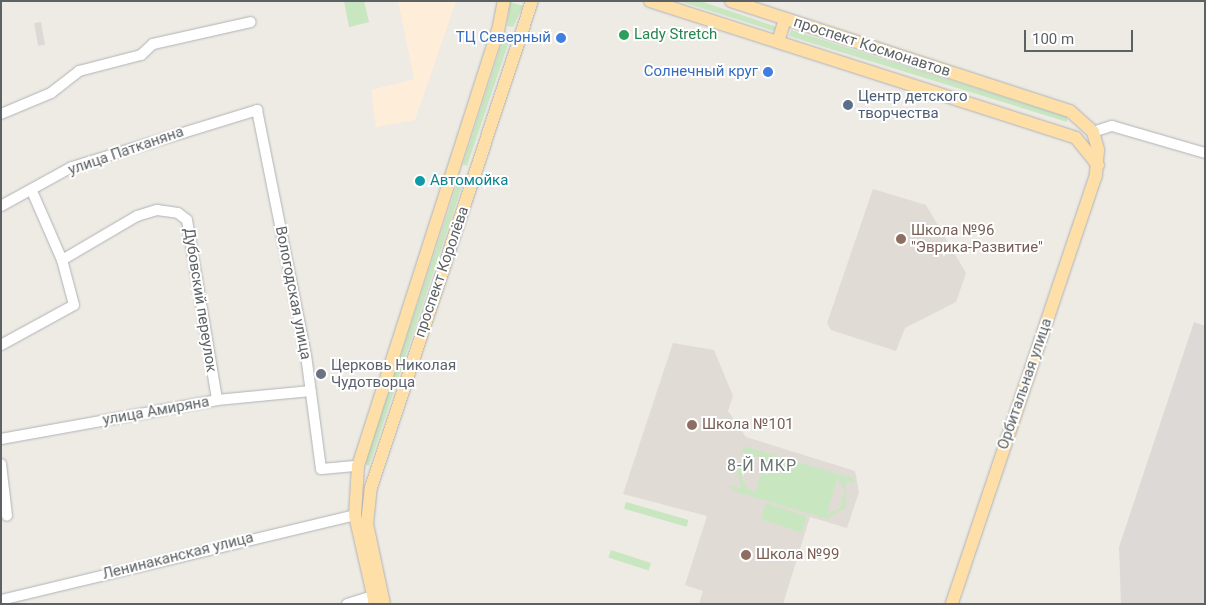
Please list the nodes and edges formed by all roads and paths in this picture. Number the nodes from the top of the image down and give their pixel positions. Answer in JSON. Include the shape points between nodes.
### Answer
{"nodes":[{"id":1,"x":504,"y":1,"type":"edge"},
{"id":2,"x":532,"y":1,"type":"edge"},
{"id":3,"x":650,"y":1,"type":"edge"},
{"id":4,"x":731,"y":1,"type":"edge"},
{"id":5,"x":785,"y":19,"type":"junction"},
{"id":6,"x":252,"y":22,"type":"dead end"},
{"id":7,"x":778,"y":42,"type":"junction"},
{"id":8,"x":257,"y":110,"type":"joint"},
{"id":9,"x":1070,"y":111,"type":"junction"},
{"id":10,"x":1,"y":114,"type":"edge"},
{"id":11,"x":1092,"y":132,"type":"junction"},
{"id":12,"x":1063,"y":134,"type":"junction"},
{"id":13,"x":1205,"y":153,"type":"edge"},
{"id":14,"x":1098,"y":165,"type":"junction"},
{"id":15,"x":452,"y":175,"type":"junction"},
{"id":16,"x":472,"y":181,"type":"junction"},
{"id":17,"x":32,"y":191,"type":"junction"},
{"id":18,"x":1,"y":206,"type":"edge"},
{"id":19,"x":62,"y":260,"type":"junction"},
{"id":20,"x":1,"y":345,"type":"edge"},
{"id":21,"x":311,"y":390,"type":"junction"},
{"id":22,"x":217,"y":400,"type":"junction"},
{"id":23,"x":1,"y":440,"type":"edge"},
{"id":24,"x":1,"y":464,"type":"edge"},
{"id":25,"x":358,"y":466,"type":"junction"},
{"id":26,"x":376,"y":470,"type":"junction"},
{"id":27,"x":355,"y":515,"type":"junction"},
{"id":28,"x":7,"y":516,"type":"dead end"},
{"id":29,"x":1,"y":600,"type":"edge"},
{"id":30,"x":374,"y":600,"type":"edge"},
{"id":31,"x":347,"y":604,"type":"edge"},
{"id":32,"x":384,"y":604,"type":"edge"},
{"id":33,"x":952,"y":604,"type":"edge"}],
"edges":[{"from":1,"to":15,"type":"main road","name":"проспект Королёва"},
{"from":2,"to":16,"type":"main road","name":"проспект Королёва"},
{"from":3,"to":7,"type":"main road","name":"проспект Космонавтов"},
{"from":4,"to":5,"type":"main road","name":"проспект Космонавтов"},
{"from":5,"to":7,"type":"main road"},
{"from":5,"to":9,"type":"main road","name":"проспект Космонавтов"},
{"from":6,"to":10,"type":"street","via":[[153,44],[141,55],[79,71],[45,96]]},
{"from":7,"to":12,"type":"main road","name":"проспект Космонавтов"},
{"from":8,"to":17,"type":"street","name":"улица Патканяна","via":[[72,167]]},
{"from":8,"to":21,"type":"street","name":"Вологодская улица"},
{"from":9,"to":11,"type":"main road","name":"проспект Космонавтов"},
{"from":9,"to":12,"type":"main road","via":[[1072,124]]},
{"from":11,"to":13,"type":"street","via":[[1112,126]]},
{"from":11,"to":14,"type":"main road"},
{"from":12,"to":14,"type":"main road","name":"проспект Космонавтов","via":[[1087,148]]},
{"from":14,"to":33,"type":"main road","name":"Орбитальная улица"},
{"from":15,"to":16,"type":"main road","via":[[461,172]]},
{"from":15,"to":25,"type":"main road","name":"проспект Королёва"},
{"from":16,"to":26,"type":"main road","name":"проспект Королёва"},
{"from":17,"to":18,"type":"street","name":"улица Патканяна"},
{"from":17,"to":19,"type":"street"},
{"from":19,"to":20,"type":"street","via":[[75,298],[72,309]]},
{"from":19,"to":22,"type":"street","name":"Дубовский переулок","via":[[144,214],[157,210],[187,220]]},
{"from":21,"to":22,"type":"street","name":"улица Амиряна"},
{"from":21,"to":25,"type":"street","name":"Вологодская улица","via":[[321,469]]},
{"from":22,"to":23,"type":"street","name":"улица Амиряна"},
{"from":24,"to":28,"type":"street"},
{"from":25,"to":26,"type":"main road"},
{"from":25,"to":27,"type":"main road","name":"проспект Королёва"},
{"from":26,"to":32,"type":"main road","name":"проспект Королёва","via":[[366,524]]},
{"from":27,"to":29,"type":"street","name":"Ленинаканская улица"},
{"from":27,"to":30,"type":"main road","name":"проспект Королёва"},
{"from":30,"to":31,"type":"street"}]}
